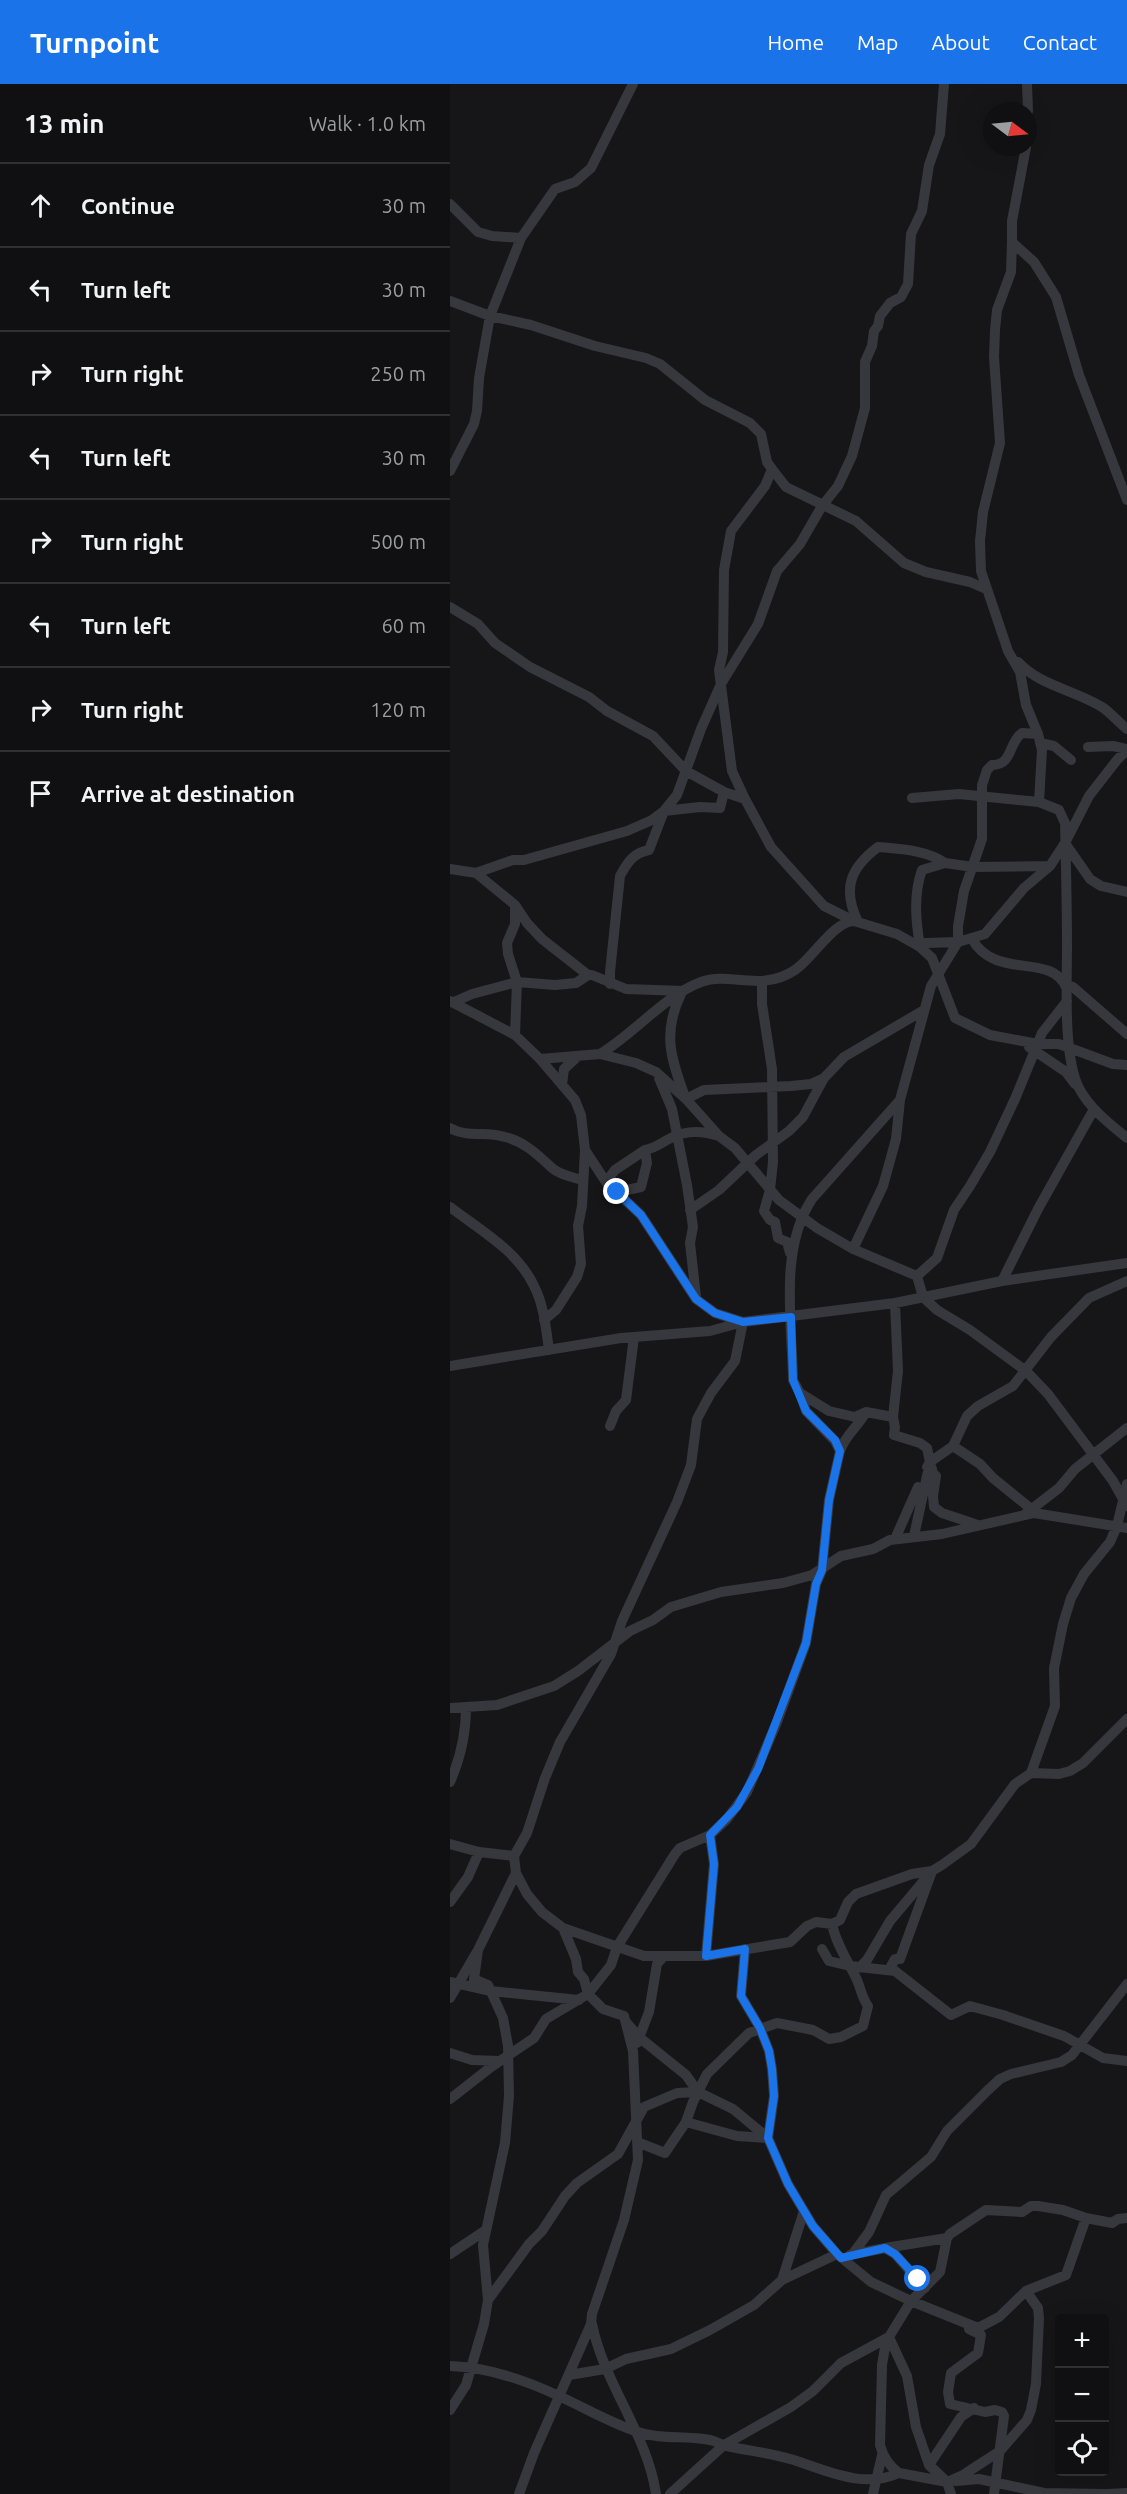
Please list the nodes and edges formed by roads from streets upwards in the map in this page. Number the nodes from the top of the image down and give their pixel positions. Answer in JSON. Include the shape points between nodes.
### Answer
{"nodes":[{"id":1,"x":633,"y":84,"type":"edge"},
{"id":2,"x":945,"y":84,"type":"edge"},
{"id":3,"x":1027,"y":84,"type":"edge"},
{"id":4,"x":1028,"y":102,"type":"edge"},
{"id":5,"x":1024,"y":156,"type":"edge"},
{"id":6,"x":450,"y":204,"type":"edge"},
{"id":7,"x":521,"y":238,"type":"junction"},
{"id":8,"x":1012,"y":242,"type":"junction"},
{"id":9,"x":450,"y":301,"type":"edge"},
{"id":10,"x":490,"y":316,"type":"junction"},
{"id":11,"x":772,"y":469,"type":"junction"},
{"id":12,"x":450,"y":471,"type":"edge"},
{"id":13,"x":1127,"y":500,"type":"edge"},
{"id":14,"x":822,"y":507,"type":"junction"},
{"id":15,"x":986,"y":589,"type":"junction"},
{"id":16,"x":450,"y":607,"type":"edge"},
{"id":17,"x":1008,"y":651,"type":"junction"},
{"id":18,"x":721,"y":684,"type":"junction"},
{"id":19,"x":1127,"y":729,"type":"edge"},
{"id":20,"x":1039,"y":739,"type":"junction"},
{"id":21,"x":1088,"y":747,"type":"dead end"},
{"id":22,"x":1127,"y":750,"type":"edge"},
{"id":23,"x":1071,"y":760,"type":"dead end"},
{"id":24,"x":686,"y":771,"type":"junction"},
{"id":25,"x":724,"y":792,"type":"junction"},
{"id":26,"x":912,"y":798,"type":"dead end"},
{"id":27,"x":981,"y":798,"type":"junction"},
{"id":28,"x":745,"y":799,"type":"junction"},
{"id":29,"x":1039,"y":802,"type":"junction"},
{"id":30,"x":664,"y":812,"type":"junction"},
{"id":31,"x":1065,"y":843,"type":"junction"},
{"id":32,"x":945,"y":863,"type":"junction"},
{"id":33,"x":1050,"y":866,"type":"junction"},
{"id":34,"x":973,"y":867,"type":"junction"},
{"id":35,"x":450,"y":869,"type":"edge"},
{"id":36,"x":476,"y":873,"type":"junction"},
{"id":37,"x":1127,"y":892,"type":"edge"},
{"id":38,"x":515,"y":905,"type":"junction"},
{"id":39,"x":856,"y":922,"type":"junction"},
{"id":40,"x":972,"y":939,"type":"junction"},
{"id":41,"x":958,"y":942,"type":"junction"},
{"id":42,"x":920,"y":947,"type":"junction"},
{"id":43,"x":588,"y":975,"type":"junction"},
{"id":44,"x":938,"y":978,"type":"junction"},
{"id":45,"x":517,"y":982,"type":"junction"},
{"id":46,"x":762,"y":982,"type":"junction"},
{"id":47,"x":610,"y":984,"type":"junction"},
{"id":48,"x":683,"y":991,"type":"junction"},
{"id":49,"x":1067,"y":995,"type":"junction"},
{"id":50,"x":452,"y":1002,"type":"edge"},
{"id":51,"x":924,"y":1010,"type":"junction"},
{"id":52,"x":1127,"y":1034,"type":"edge"},
{"id":53,"x":515,"y":1035,"type":"junction"},
{"id":54,"x":1036,"y":1047,"type":"junction"},
{"id":55,"x":1069,"y":1047,"type":"junction"},
{"id":56,"x":600,"y":1054,"type":"junction"},
{"id":57,"x":578,"y":1055,"type":"junction"},
{"id":58,"x":540,"y":1059,"type":"junction"},
{"id":59,"x":1127,"y":1065,"type":"edge"},
{"id":60,"x":656,"y":1072,"type":"junction"},
{"id":61,"x":824,"y":1078,"type":"junction"},
{"id":62,"x":562,"y":1085,"type":"junction"},
{"id":63,"x":771,"y":1087,"type":"junction"},
{"id":64,"x":1079,"y":1089,"type":"junction"},
{"id":65,"x":686,"y":1100,"type":"junction"},
{"id":66,"x":900,"y":1100,"type":"junction"},
{"id":67,"x":1094,"y":1109,"type":"junction"},
{"id":68,"x":450,"y":1128,"type":"edge"},
{"id":69,"x":676,"y":1136,"type":"junction"},
{"id":70,"x":719,"y":1136,"type":"junction"},
{"id":71,"x":1127,"y":1138,"type":"edge"},
{"id":72,"x":773,"y":1142,"type":"junction"},
{"id":73,"x":585,"y":1150,"type":"junction"},
{"id":74,"x":645,"y":1150,"type":"junction"},
{"id":75,"x":748,"y":1163,"type":"junction"},
{"id":76,"x":582,"y":1180,"type":"junction"},
{"id":77,"x":606,"y":1182,"type":"junction"},
{"id":78,"x":770,"y":1190,"type":"junction"},
{"id":79,"x":617,"y":1192,"type":"junction"},
{"id":80,"x":450,"y":1207,"type":"edge"},
{"id":81,"x":690,"y":1210,"type":"junction"},
{"id":82,"x":801,"y":1216,"type":"junction"},
{"id":83,"x":853,"y":1249,"type":"junction"},
{"id":84,"x":791,"y":1256,"type":"junction"},
{"id":85,"x":1127,"y":1263,"type":"edge"},
{"id":86,"x":917,"y":1276,"type":"junction"},
{"id":87,"x":1002,"y":1281,"type":"junction"},
{"id":88,"x":1127,"y":1281,"type":"edge"},
{"id":89,"x":923,"y":1298,"type":"junction"},
{"id":90,"x":696,"y":1299,"type":"junction"},
{"id":91,"x":895,"y":1303,"type":"junction"},
{"id":92,"x":791,"y":1317,"type":"junction"},
{"id":93,"x":544,"y":1320,"type":"junction"},
{"id":94,"x":743,"y":1322,"type":"junction"},
{"id":95,"x":634,"y":1337,"type":"junction"},
{"id":96,"x":549,"y":1350,"type":"junction"},
{"id":97,"x":450,"y":1366,"type":"edge"},
{"id":98,"x":1026,"y":1371,"type":"junction"},
{"id":99,"x":800,"y":1393,"type":"junction"},
{"id":100,"x":866,"y":1412,"type":"junction"},
{"id":101,"x":892,"y":1418,"type":"junction"},
{"id":102,"x":610,"y":1426,"type":"dead end"},
{"id":103,"x":1127,"y":1428,"type":"edge"},
{"id":104,"x":953,"y":1446,"type":"junction"},
{"id":105,"x":840,"y":1451,"type":"junction"},
{"id":106,"x":1093,"y":1455,"type":"junction"},
{"id":107,"x":930,"y":1462,"type":"junction"},
{"id":108,"x":1127,"y":1484,"type":"edge"},
{"id":109,"x":1125,"y":1503,"type":"edge"},
{"id":110,"x":1027,"y":1512,"type":"junction"},
{"id":111,"x":978,"y":1525,"type":"junction"},
{"id":112,"x":1122,"y":1527,"type":"edge"},
{"id":113,"x":914,"y":1536,"type":"junction"},
{"id":114,"x":895,"y":1539,"type":"junction"},
{"id":115,"x":822,"y":1570,"type":"junction"},
{"id":116,"x":616,"y":1644,"type":"junction"},
{"id":117,"x":466,"y":1707,"type":"junction"},
{"id":118,"x":450,"y":1708,"type":"edge"},
{"id":119,"x":1127,"y":1719,"type":"edge"},
{"id":120,"x":1030,"y":1773,"type":"junction"},
{"id":121,"x":450,"y":1782,"type":"edge"},
{"id":122,"x":710,"y":1835,"type":"junction"},
{"id":123,"x":450,"y":1844,"type":"edge"},
{"id":124,"x":479,"y":1852,"type":"junction"},
{"id":125,"x":514,"y":1856,"type":"junction"},
{"id":126,"x":932,"y":1871,"type":"junction"},
{"id":127,"x":516,"y":1873,"type":"junction"},
{"id":128,"x":450,"y":1902,"type":"edge"},
{"id":129,"x":832,"y":1924,"type":"junction"},
{"id":130,"x":563,"y":1928,"type":"junction"},
{"id":131,"x":617,"y":1947,"type":"junction"},
{"id":132,"x":745,"y":1949,"type":"junction"},
{"id":133,"x":822,"y":1949,"type":"dead end"},
{"id":134,"x":478,"y":1950,"type":"junction"},
{"id":135,"x":664,"y":1956,"type":"junction"},
{"id":136,"x":706,"y":1956,"type":"junction"},
{"id":137,"x":855,"y":1967,"type":"junction"},
{"id":138,"x":889,"y":1970,"type":"junction"},
{"id":139,"x":453,"y":1984,"type":"edge"},
{"id":140,"x":1127,"y":1984,"type":"edge"},
{"id":141,"x":491,"y":1991,"type":"junction"},
{"id":142,"x":583,"y":1997,"type":"junction"},
{"id":143,"x":450,"y":1998,"type":"edge"},
{"id":144,"x":626,"y":2022,"type":"junction"},
{"id":145,"x":760,"y":2028,"type":"junction"},
{"id":146,"x":640,"y":2038,"type":"junction"},
{"id":147,"x":1080,"y":2046,"type":"junction"},
{"id":148,"x":633,"y":2051,"type":"junction"},
{"id":149,"x":450,"y":2053,"type":"edge"},
{"id":150,"x":504,"y":2059,"type":"junction"},
{"id":151,"x":1127,"y":2061,"type":"edge"},
{"id":152,"x":698,"y":2092,"type":"junction"},
{"id":153,"x":450,"y":2099,"type":"edge"},
{"id":154,"x":638,"y":2121,"type":"junction"},
{"id":155,"x":686,"y":2122,"type":"junction"},
{"id":156,"x":768,"y":2138,"type":"junction"},
{"id":157,"x":637,"y":2142,"type":"junction"},
{"id":158,"x":804,"y":2211,"type":"junction"},
{"id":159,"x":1086,"y":2218,"type":"junction"},
{"id":160,"x":1127,"y":2218,"type":"edge"},
{"id":161,"x":486,"y":2230,"type":"junction"},
{"id":162,"x":947,"y":2238,"type":"junction"},
{"id":163,"x":885,"y":2248,"type":"junction"},
{"id":164,"x":450,"y":2254,"type":"edge"},
{"id":165,"x":844,"y":2256,"type":"junction"},
{"id":166,"x":782,"y":2280,"type":"junction"},
{"id":167,"x":925,"y":2288,"type":"junction"},
{"id":168,"x":1026,"y":2291,"type":"junction"},
{"id":169,"x":488,"y":2300,"type":"junction"},
{"id":170,"x":911,"y":2301,"type":"junction"},
{"id":171,"x":961,"y":2322,"type":"junction"},
{"id":172,"x":591,"y":2324,"type":"junction"},
{"id":173,"x":888,"y":2337,"type":"junction"},
{"id":174,"x":450,"y":2366,"type":"edge"},
{"id":175,"x":472,"y":2367,"type":"junction"},
{"id":176,"x":605,"y":2369,"type":"junction"},
{"id":177,"x":568,"y":2375,"type":"junction"},
{"id":178,"x":560,"y":2396,"type":"junction"},
{"id":179,"x":974,"y":2408,"type":"junction"},
{"id":180,"x":450,"y":2410,"type":"edge"},
{"id":181,"x":636,"y":2432,"type":"junction"},
{"id":182,"x":724,"y":2445,"type":"junction"},
{"id":183,"x":1000,"y":2451,"type":"junction"},
{"id":184,"x":882,"y":2455,"type":"junction"},
{"id":185,"x":929,"y":2465,"type":"junction"},
{"id":186,"x":899,"y":2473,"type":"junction"},
{"id":187,"x":877,"y":2478,"type":"junction"},
{"id":188,"x":947,"y":2482,"type":"junction"},
{"id":189,"x":996,"y":2482,"type":"junction"},
{"id":190,"x":1127,"y":2493,"type":"edge"},
{"id":191,"x":519,"y":2494,"type":"edge"},
{"id":192,"x":656,"y":2494,"type":"edge"},
{"id":193,"x":671,"y":2494,"type":"edge"},
{"id":194,"x":873,"y":2494,"type":"edge"},
{"id":195,"x":951,"y":2494,"type":"edge"},
{"id":196,"x":994,"y":2494,"type":"edge"},
{"id":197,"x":1107,"y":2494,"type":"edge"}],
"edges":[{"from":1,"to":7,"type":"street","via":[[591,168],[575,182],[555,189]]},
{"from":2,"to":14,"type":"street","via":[[940,134],[929,165],[922,211],[911,234],[908,284],[901,297],[880,316],[874,331],[865,362],[865,408],[858,437],[838,486]]},
{"from":3,"to":4,"type":"street"},
{"from":5,"to":8,"type":"street"},
{"from":6,"to":7,"type":"street","via":[[477,232]]},
{"from":7,"to":10,"type":"street"},
{"from":8,"to":13,"type":"street","via":[[1034,262],[1056,297],[1079,375]]},
{"from":8,"to":15,"type":"street","via":[[1011,272],[997,310],[995,330],[1000,443],[982,512],[981,571]]},
{"from":9,"to":10,"type":"street"},
{"from":10,"to":11,"type":"street","via":[[660,364],[705,400],[750,423],[761,434]]},
{"from":10,"to":12,"type":"street","via":[[474,424]]},
{"from":11,"to":14,"type":"street","via":[[786,488]]},
{"from":11,"to":18,"type":"street","via":[[765,486],[731,531],[724,570]]},
{"from":14,"to":15,"type":"street","via":[[856,521],[904,562]]},
{"from":14,"to":18,"type":"street","via":[[800,544],[777,571],[758,624]]},
{"from":15,"to":17,"type":"street"},
{"from":16,"to":24,"type":"street","via":[[478,624],[495,643],[530,667],[653,736]]},
{"from":17,"to":19,"type":"street","via":[[1024,669],[1102,707]]},
{"from":17,"to":20,"type":"street","via":[[1020,672],[1026,705]]},
{"from":18,"to":24,"type":"street"},
{"from":18,"to":28,"type":"street","via":[[732,771]]},
{"from":20,"to":23,"type":"street"},
{"from":20,"to":27,"type":"street","via":[[1022,733],[1014,739],[1007,760],[987,770]]},
{"from":20,"to":29,"type":"street"},
{"from":21,"to":22,"type":"street"},
{"from":22,"to":31,"type":"street","via":[[1089,796]]},
{"from":24,"to":25,"type":"street"},
{"from":24,"to":30,"type":"street","via":[[677,795]]},
{"from":25,"to":28,"type":"street"},
{"from":25,"to":30,"type":"street","via":[[720,808]]},
{"from":26,"to":27,"type":"street"},
{"from":27,"to":29,"type":"street"},
{"from":27,"to":34,"type":"street","via":[[982,839]]},
{"from":28,"to":39,"type":"street","via":[[771,847],[803,884],[824,906]]},
{"from":29,"to":31,"type":"street","via":[[1059,810],[1065,823]]},
{"from":30,"to":36,"type":"street","via":[[627,831]]},
{"from":30,"to":47,"type":"street","via":[[649,850],[627,862],[621,876]]},
{"from":31,"to":33,"type":"street"},
{"from":31,"to":37,"type":"street","via":[[1090,879]]},
{"from":31,"to":49,"type":"street"},
{"from":32,"to":34,"type":"street"},
{"from":32,"to":39,"type":"street","via":[[930,855],[878,847],[855,867],[849,897]]},
{"from":32,"to":42,"type":"street","via":[[922,870],[918,880],[916,921]]},
{"from":33,"to":34,"type":"street"},
{"from":33,"to":40,"type":"street","via":[[1024,888],[985,934]]},
{"from":34,"to":41,"type":"street","via":[[964,891]]},
{"from":35,"to":36,"type":"street"},
{"from":36,"to":38,"type":"street"},
{"from":38,"to":43,"type":"street","via":[[542,939]]},
{"from":38,"to":45,"type":"street","via":[[515,924],[507,943]]},
{"from":39,"to":42,"type":"street","via":[[897,934]]},
{"from":39,"to":46,"type":"street","via":[[839,927],[795,970]]},
{"from":40,"to":41,"type":"street"},
{"from":40,"to":49,"type":"street","via":[[979,951],[991,959],[1054,972],[1063,980]]},
{"from":41,"to":42,"type":"street","via":[[926,943]]},
{"from":41,"to":44,"type":"street"},
{"from":42,"to":44,"type":"street","via":[[932,958]]},
{"from":43,"to":45,"type":"street","via":[[576,983]]},
{"from":43,"to":47,"type":"street"},
{"from":44,"to":51,"type":"street"},
{"from":44,"to":54,"type":"street","via":[[955,1018],[990,1035]]},
{"from":45,"to":50,"type":"street"},
{"from":45,"to":53,"type":"street"},
{"from":46,"to":48,"type":"street","via":[[712,979]]},
{"from":46,"to":63,"type":"street"},
{"from":47,"to":48,"type":"street","via":[[626,989]]},
{"from":48,"to":56,"type":"street"},
{"from":48,"to":65,"type":"street","via":[[669,1044]]},
{"from":49,"to":52,"type":"street","via":[[1073,987]]},
{"from":49,"to":54,"type":"street"},
{"from":49,"to":55,"type":"street"},
{"from":50,"to":53,"type":"street"},
{"from":51,"to":61,"type":"street","via":[[844,1057]]},
{"from":51,"to":66,"type":"street"},
{"from":53,"to":58,"type":"street"},
{"from":54,"to":55,"type":"street"},
{"from":54,"to":64,"type":"street","via":[[1066,1072]]},
{"from":54,"to":86,"type":"street","via":[[990,1152],[954,1210],[937,1258]]},
{"from":55,"to":59,"type":"street","via":[[1113,1064]]},
{"from":55,"to":64,"type":"street"},
{"from":56,"to":57,"type":"street"},
{"from":56,"to":60,"type":"street"},
{"from":57,"to":58,"type":"street"},
{"from":57,"to":62,"type":"street","via":[[564,1069]]},
{"from":58,"to":62,"type":"street"},
{"from":60,"to":65,"type":"street"},
{"from":60,"to":69,"type":"street","via":[[672,1109]]},
{"from":61,"to":63,"type":"street","via":[[811,1084]]},
{"from":61,"to":72,"type":"street","via":[[803,1117]]},
{"from":62,"to":73,"type":"street","via":[[575,1100],[581,1116]]},
{"from":63,"to":65,"type":"street","via":[[704,1090]]},
{"from":63,"to":72,"type":"street"},
{"from":64,"to":67,"type":"street"},
{"from":65,"to":70,"type":"street"},
{"from":66,"to":82,"type":"street"},
{"from":66,"to":83,"type":"street","via":[[896,1139],[883,1186]]},
{"from":67,"to":71,"type":"street"},
{"from":67,"to":87,"type":"street"},
{"from":68,"to":76,"type":"street","via":[[474,1136],[505,1136],[530,1148],[563,1175]]},
{"from":69,"to":70,"type":"street","via":[[693,1132]]},
{"from":69,"to":74,"type":"street"},
{"from":69,"to":81,"type":"street"},
{"from":70,"to":75,"type":"street"},
{"from":72,"to":75,"type":"street"},
{"from":72,"to":78,"type":"street"},
{"from":73,"to":76,"type":"street"},
{"from":73,"to":77,"type":"street"},
{"from":74,"to":77,"type":"street","via":[[615,1170]]},
{"from":74,"to":79,"type":"street","via":[[647,1163],[641,1187]]},
{"from":75,"to":78,"type":"street"},
{"from":75,"to":81,"type":"street"},
{"from":76,"to":93,"type":"street","via":[[578,1226],[581,1264],[556,1310]]},
{"from":77,"to":79,"type":"street"},
{"from":78,"to":82,"type":"street"},
{"from":78,"to":84,"type":"street","via":[[764,1211],[775,1222],[778,1238],[787,1242]]},
{"from":79,"to":90,"type":"street","via":[[641,1215]]},
{"from":80,"to":93,"type":"street","via":[[514,1258],[536,1288]]},
{"from":81,"to":90,"type":"street"},
{"from":82,"to":83,"type":"street"},
{"from":82,"to":84,"type":"street"},
{"from":83,"to":86,"type":"street"},
{"from":84,"to":92,"type":"street"},
{"from":85,"to":87,"type":"street"},
{"from":86,"to":89,"type":"street"},
{"from":87,"to":89,"type":"street"},
{"from":88,"to":98,"type":"street","via":[[1089,1298],[1051,1337]]},
{"from":89,"to":91,"type":"street"},
{"from":89,"to":98,"type":"street"},
{"from":90,"to":94,"type":"street","via":[[715,1313]]},
{"from":91,"to":92,"type":"street"},
{"from":91,"to":101,"type":"street","via":[[898,1371]]},
{"from":92,"to":94,"type":"street"},
{"from":92,"to":99,"type":"street","via":[[793,1380]]},
{"from":93,"to":96,"type":"street"},
{"from":94,"to":95,"type":"street","via":[[710,1331]]},
{"from":94,"to":116,"type":"street","via":[[735,1361],[697,1419],[692,1464],[622,1621]]},
{"from":95,"to":96,"type":"street"},
{"from":95,"to":102,"type":"street","via":[[626,1400]]},
{"from":96,"to":97,"type":"street"},
{"from":98,"to":104,"type":"street","via":[[1013,1386],[968,1416]]},
{"from":98,"to":106,"type":"street"},
{"from":99,"to":100,"type":"street","via":[[829,1411],[855,1417]]},
{"from":99,"to":105,"type":"street","via":[[806,1411],[835,1440]]},
{"from":100,"to":101,"type":"street"},
{"from":100,"to":105,"type":"street","via":[[859,1425],[844,1438]]},
{"from":101,"to":107,"type":"street","via":[[894,1435],[927,1448]]},
{"from":103,"to":106,"type":"street"},
{"from":104,"to":107,"type":"street"},
{"from":104,"to":110,"type":"street","via":[[980,1464]]},
{"from":105,"to":115,"type":"street","via":[[829,1500]]},
{"from":106,"to":109,"type":"street"},
{"from":106,"to":110,"type":"street"},
{"from":107,"to":111,"type":"street","via":[[936,1476],[934,1507]]},
{"from":107,"to":113,"type":"street"},
{"from":107,"to":114,"type":"street"},
{"from":108,"to":109,"type":"street"},
{"from":109,"to":112,"type":"street"},
{"from":110,"to":111,"type":"street"},
{"from":110,"to":112,"type":"street"},
{"from":111,"to":113,"type":"street"},
{"from":112,"to":120,"type":"street","via":[[1084,1574],[1071,1598],[1054,1668],[1055,1706]]},
{"from":113,"to":114,"type":"street"},
{"from":114,"to":115,"type":"street","via":[[841,1556]]},
{"from":115,"to":116,"type":"street","via":[[783,1583],[721,1592],[671,1607]]},
{"from":115,"to":122,"type":"street","via":[[806,1643],[758,1769],[737,1807]]},
{"from":116,"to":117,"type":"street","via":[[554,1686],[497,1705]]},
{"from":116,"to":125,"type":"street","via":[[560,1742],[527,1833]]},
{"from":117,"to":118,"type":"street"},
{"from":117,"to":121,"type":"street","via":[[466,1735]]},
{"from":119,"to":120,"type":"street","via":[[1070,1771]]},
{"from":120,"to":126,"type":"street","via":[[1015,1784],[971,1844]]},
{"from":122,"to":131,"type":"street","via":[[675,1854]]},
{"from":122,"to":136,"type":"street","via":[[714,1864]]},
{"from":123,"to":124,"type":"street"},
{"from":124,"to":125,"type":"street"},
{"from":124,"to":128,"type":"street","via":[[468,1877]]},
{"from":125,"to":127,"type":"street"},
{"from":126,"to":129,"type":"street","via":[[856,1894],[840,1920]]},
{"from":126,"to":137,"type":"street","via":[[890,1921],[867,1960]]},
{"from":126,"to":138,"type":"street","via":[[900,1959]]},
{"from":127,"to":130,"type":"street","via":[[542,1912]]},
{"from":127,"to":134,"type":"street"},
{"from":129,"to":132,"type":"street","via":[[807,1926],[790,1942]]},
{"from":129,"to":137,"type":"street","via":[[834,1937]]},
{"from":130,"to":131,"type":"street"},
{"from":130,"to":142,"type":"street","via":[[584,1979]]},
{"from":131,"to":135,"type":"street","via":[[644,1956]]},
{"from":131,"to":142,"type":"street","via":[[611,1965]]},
{"from":132,"to":136,"type":"street"},
{"from":132,"to":145,"type":"street","via":[[741,1996]]},
{"from":133,"to":137,"type":"street","via":[[829,1961]]},
{"from":134,"to":139,"type":"street"},
{"from":134,"to":141,"type":"street","via":[[474,1978]]},
{"from":135,"to":136,"type":"street"},
{"from":135,"to":146,"type":"street","via":[[657,1964]]},
{"from":137,"to":138,"type":"street"},
{"from":137,"to":145,"type":"street","via":[[868,2006],[863,2026],[829,2039],[797,2026],[777,2024]]},
{"from":138,"to":147,"type":"street","via":[[913,1983],[951,2015],[970,2006],[1064,2036]]},
{"from":139,"to":141,"type":"street"},
{"from":139,"to":143,"type":"street"},
{"from":140,"to":147,"type":"street"},
{"from":141,"to":142,"type":"street"},
{"from":141,"to":150,"type":"street","via":[[503,2018]]},
{"from":142,"to":144,"type":"street","via":[[624,2016]]},
{"from":142,"to":150,"type":"street","via":[[546,2019],[534,2038]]},
{"from":144,"to":146,"type":"street"},
{"from":144,"to":148,"type":"street"},
{"from":145,"to":152,"type":"street","via":[[737,2043],[707,2074]]},
{"from":145,"to":156,"type":"street","via":[[773,2078]]},
{"from":146,"to":148,"type":"street"},
{"from":146,"to":152,"type":"street","via":[[686,2075]]},
{"from":147,"to":151,"type":"street","via":[[1103,2058]]},
{"from":147,"to":165,"type":"street","via":[[1061,2062],[1000,2079],[947,2131],[931,2157],[886,2195],[869,2232]]},
{"from":148,"to":154,"type":"street"},
{"from":149,"to":150,"type":"street","via":[[472,2060]]},
{"from":150,"to":153,"type":"street"},
{"from":150,"to":161,"type":"street","via":[[505,2143]]},
{"from":152,"to":154,"type":"street","via":[[677,2093],[644,2108]]},
{"from":152,"to":155,"type":"street"},
{"from":152,"to":156,"type":"street","via":[[733,2109]]},
{"from":154,"to":157,"type":"street"},
{"from":154,"to":169,"type":"street","via":[[618,2154],[565,2196]]},
{"from":155,"to":156,"type":"street","via":[[737,2136]]},
{"from":155,"to":157,"type":"street","via":[[665,2153]]},
{"from":156,"to":158,"type":"street"},
{"from":157,"to":172,"type":"street","via":[[633,2188]]},
{"from":158,"to":165,"type":"street","via":[[813,2226]]},
{"from":158,"to":166,"type":"street"},
{"from":159,"to":160,"type":"street","via":[[1112,2223]]},
{"from":159,"to":162,"type":"street","via":[[1038,2206],[1022,2211],[986,2210],[954,2229]]},
{"from":159,"to":168,"type":"street","via":[[1066,2275]]},
{"from":161,"to":164,"type":"street"},
{"from":161,"to":169,"type":"street","via":[[483,2245]]},
{"from":162,"to":163,"type":"street"},
{"from":162,"to":167,"type":"street","via":[[940,2272]]},
{"from":163,"to":165,"type":"street"},
{"from":163,"to":167,"type":"street"},
{"from":165,"to":166,"type":"street"},
{"from":165,"to":170,"type":"street","via":[[871,2282]]},
{"from":166,"to":176,"type":"street","via":[[754,2305],[710,2330],[671,2349]]},
{"from":167,"to":170,"type":"street"},
{"from":168,"to":171,"type":"street","via":[[991,2322],[978,2328]]},
{"from":168,"to":183,"type":"street","via":[[1038,2308],[1036,2384],[1027,2420]]},
{"from":169,"to":175,"type":"street"},
{"from":170,"to":171,"type":"street"},
{"from":170,"to":173,"type":"street"},
{"from":171,"to":179,"type":"street","via":[[981,2335],[981,2339],[974,2358],[951,2373],[948,2392],[950,2404]]},
{"from":172,"to":176,"type":"street"},
{"from":172,"to":177,"type":"street"},
{"from":173,"to":182,"type":"street","via":[[841,2363],[791,2407]]},
{"from":173,"to":184,"type":"street","via":[[882,2365],[879,2424]]},
{"from":173,"to":185,"type":"street","via":[[907,2376],[916,2427]]},
{"from":174,"to":175,"type":"street"},
{"from":175,"to":178,"type":"street"},
{"from":175,"to":180,"type":"street"},
{"from":176,"to":177,"type":"street"},
{"from":176,"to":181,"type":"street"},
{"from":177,"to":178,"type":"street"},
{"from":178,"to":181,"type":"street"},
{"from":178,"to":191,"type":"street"},
{"from":179,"to":183,"type":"street","via":[[1002,2412]]},
{"from":179,"to":185,"type":"street","via":[[961,2417]]},
{"from":181,"to":182,"type":"street","via":[[660,2438],[712,2440]]},
{"from":181,"to":192,"type":"street"},
{"from":182,"to":187,"type":"street","via":[[836,2475]]},
{"from":182,"to":193,"type":"street"},
{"from":183,"to":188,"type":"street"},
{"from":183,"to":189,"type":"street"},
{"from":184,"to":186,"type":"street"},
{"from":184,"to":187,"type":"street"},
{"from":185,"to":188,"type":"street"},
{"from":186,"to":187,"type":"street"},
{"from":186,"to":188,"type":"street"},
{"from":187,"to":194,"type":"street"},
{"from":188,"to":189,"type":"street"},
{"from":188,"to":195,"type":"street"},
{"from":189,"to":196,"type":"street"},
{"from":189,"to":197,"type":"street","via":[[1044,2493]]},
{"from":190,"to":197,"type":"street"}]}
